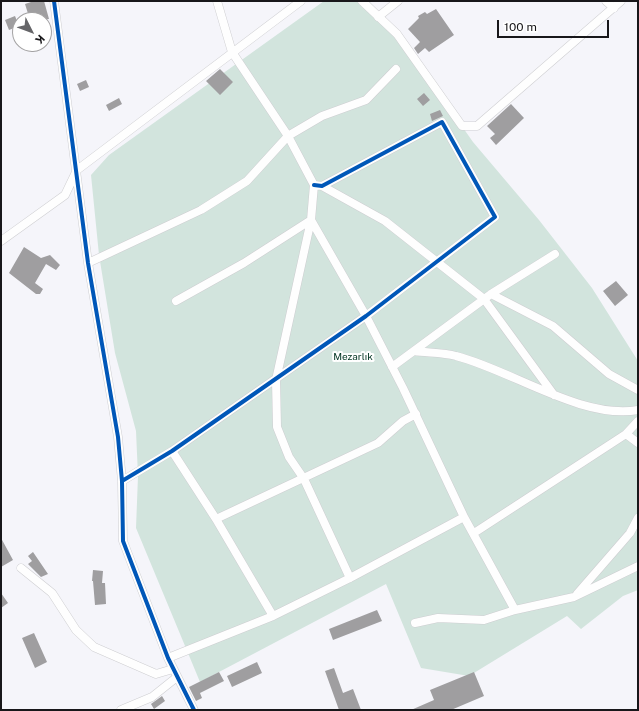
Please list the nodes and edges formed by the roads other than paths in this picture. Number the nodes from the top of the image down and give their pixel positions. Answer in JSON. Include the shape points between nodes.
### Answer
{"nodes":[{"id":1,"x":54,"y":1,"type":"edge"},
{"id":2,"x":217,"y":1,"type":"edge"},
{"id":3,"x":300,"y":1,"type":"edge"},
{"id":4,"x":362,"y":1,"type":"edge"},
{"id":5,"x":398,"y":1,"type":"edge"},
{"id":6,"x":606,"y":1,"type":"edge"},
{"id":7,"x":621,"y":1,"type":"edge"},
{"id":8,"x":614,"y":8,"type":"junction"},
{"id":9,"x":378,"y":17,"type":"junction"},
{"id":10,"x":232,"y":52,"type":"junction"},
{"id":11,"x":396,"y":69,"type":"dead end"},
{"id":12,"x":288,"y":136,"type":"junction"},
{"id":13,"x":76,"y":170,"type":"junction"},
{"id":14,"x":318,"y":185,"type":"junction"},
{"id":15,"x":311,"y":220,"type":"junction"},
{"id":16,"x":1,"y":241,"type":"edge"},
{"id":17,"x":555,"y":254,"type":"dead end"},
{"id":18,"x":436,"y":260,"type":"junction"},
{"id":19,"x":88,"y":263,"type":"junction"},
{"id":20,"x":491,"y":294,"type":"junction"},
{"id":21,"x":484,"y":299,"type":"junction"},
{"id":22,"x":176,"y":301,"type":"dead end"},
{"id":23,"x":366,"y":316,"type":"junction"},
{"id":24,"x":414,"y":351,"type":"junction"},
{"id":25,"x":392,"y":367,"type":"junction"},
{"id":26,"x":276,"y":380,"type":"junction"},
{"id":27,"x":638,"y":390,"type":"edge"},
{"id":28,"x":554,"y":395,"type":"junction"},
{"id":29,"x":638,"y":410,"type":"edge"},
{"id":30,"x":416,"y":414,"type":"junction"},
{"id":31,"x":638,"y":421,"type":"edge"},
{"id":32,"x":626,"y":434,"type":"junction"},
{"id":33,"x":638,"y":443,"type":"edge"},
{"id":34,"x":172,"y":451,"type":"junction"},
{"id":35,"x":304,"y":480,"type":"junction"},
{"id":36,"x":122,"y":481,"type":"junction"},
{"id":37,"x":464,"y":517,"type":"junction"},
{"id":38,"x":638,"y":518,"type":"edge"},
{"id":39,"x":216,"y":519,"type":"junction"},
{"id":40,"x":474,"y":533,"type":"junction"},
{"id":41,"x":638,"y":566,"type":"edge"},
{"id":42,"x":21,"y":568,"type":"dead end"},
{"id":43,"x":350,"y":578,"type":"junction"},
{"id":44,"x":574,"y":597,"type":"junction"},
{"id":45,"x":515,"y":610,"type":"junction"},
{"id":46,"x":273,"y":616,"type":"junction"},
{"id":47,"x":415,"y":623,"type":"dead end"},
{"id":48,"x":168,"y":658,"type":"junction"},
{"id":49,"x":173,"y":669,"type":"junction"},
{"id":50,"x":177,"y":677,"type":"junction"},
{"id":51,"x":120,"y":710,"type":"edge"},
{"id":52,"x":194,"y":710,"type":"edge"}],
"edges":[{"from":1,"to":13,"type":"street"},
{"from":2,"to":10,"type":"street"},
{"from":3,"to":10,"type":"street"},
{"from":4,"to":9,"type":"street"},
{"from":5,"to":9,"type":"street"},
{"from":6,"to":8,"type":"street"},
{"from":7,"to":8,"type":"street"},
{"from":8,"to":9,"type":"street","via":[[477,126],[462,126],[397,34]]},
{"from":10,"to":12,"type":"street"},
{"from":10,"to":13,"type":"street"},
{"from":11,"to":12,"type":"street","via":[[366,100],[322,116]]},
{"from":12,"to":14,"type":"street"},
{"from":12,"to":19,"type":"street","via":[[248,182],[201,210]]},
{"from":13,"to":16,"type":"street","via":[[65,195]]},
{"from":13,"to":19,"type":"street"},
{"from":14,"to":15,"type":"street"},
{"from":14,"to":18,"type":"street","via":[[385,221]]},
{"from":14,"to":18,"type":"street","via":[[442,122],[495,217]]},
{"from":15,"to":22,"type":"street"},
{"from":15,"to":23,"type":"street"},
{"from":15,"to":26,"type":"street"},
{"from":17,"to":20,"type":"street"},
{"from":18,"to":21,"type":"street"},
{"from":18,"to":23,"type":"street"},
{"from":19,"to":36,"type":"street","via":[[118,437]]},
{"from":20,"to":21,"type":"street"},
{"from":20,"to":27,"type":"street","via":[[553,326],[609,374]]},
{"from":21,"to":24,"type":"street"},
{"from":21,"to":28,"type":"street"},
{"from":23,"to":25,"type":"street"},
{"from":23,"to":26,"type":"street"},
{"from":24,"to":25,"type":"street"},
{"from":24,"to":28,"type":"street","via":[[456,356]]},
{"from":25,"to":30,"type":"street"},
{"from":26,"to":34,"type":"street"},
{"from":26,"to":35,"type":"street","via":[[278,427],[289,457]]},
{"from":28,"to":29,"type":"street","via":[[597,409],[627,412]]},
{"from":30,"to":35,"type":"street","via":[[403,421],[378,443]]},
{"from":30,"to":37,"type":"street"},
{"from":31,"to":32,"type":"street"},
{"from":32,"to":33,"type":"street"},
{"from":32,"to":40,"type":"street"},
{"from":34,"to":36,"type":"street"},
{"from":34,"to":39,"type":"street"},
{"from":35,"to":39,"type":"street"},
{"from":35,"to":43,"type":"street"},
{"from":36,"to":48,"type":"street","via":[[123,541]]},
{"from":37,"to":40,"type":"street"},
{"from":37,"to":43,"type":"street"},
{"from":38,"to":44,"type":"street","via":[[630,533]]},
{"from":39,"to":46,"type":"street"},
{"from":40,"to":45,"type":"street"},
{"from":41,"to":44,"type":"street"},
{"from":42,"to":49,"type":"street","via":[[52,593],[76,630],[94,647],[156,674]]},
{"from":43,"to":46,"type":"street"},
{"from":44,"to":45,"type":"street"},
{"from":45,"to":47,"type":"street","via":[[484,620],[438,618]]},
{"from":46,"to":48,"type":"street"},
{"from":48,"to":49,"type":"street"},
{"from":49,"to":50,"type":"street"},
{"from":50,"to":51,"type":"street","via":[[152,697]]},
{"from":50,"to":52,"type":"street"}]}
